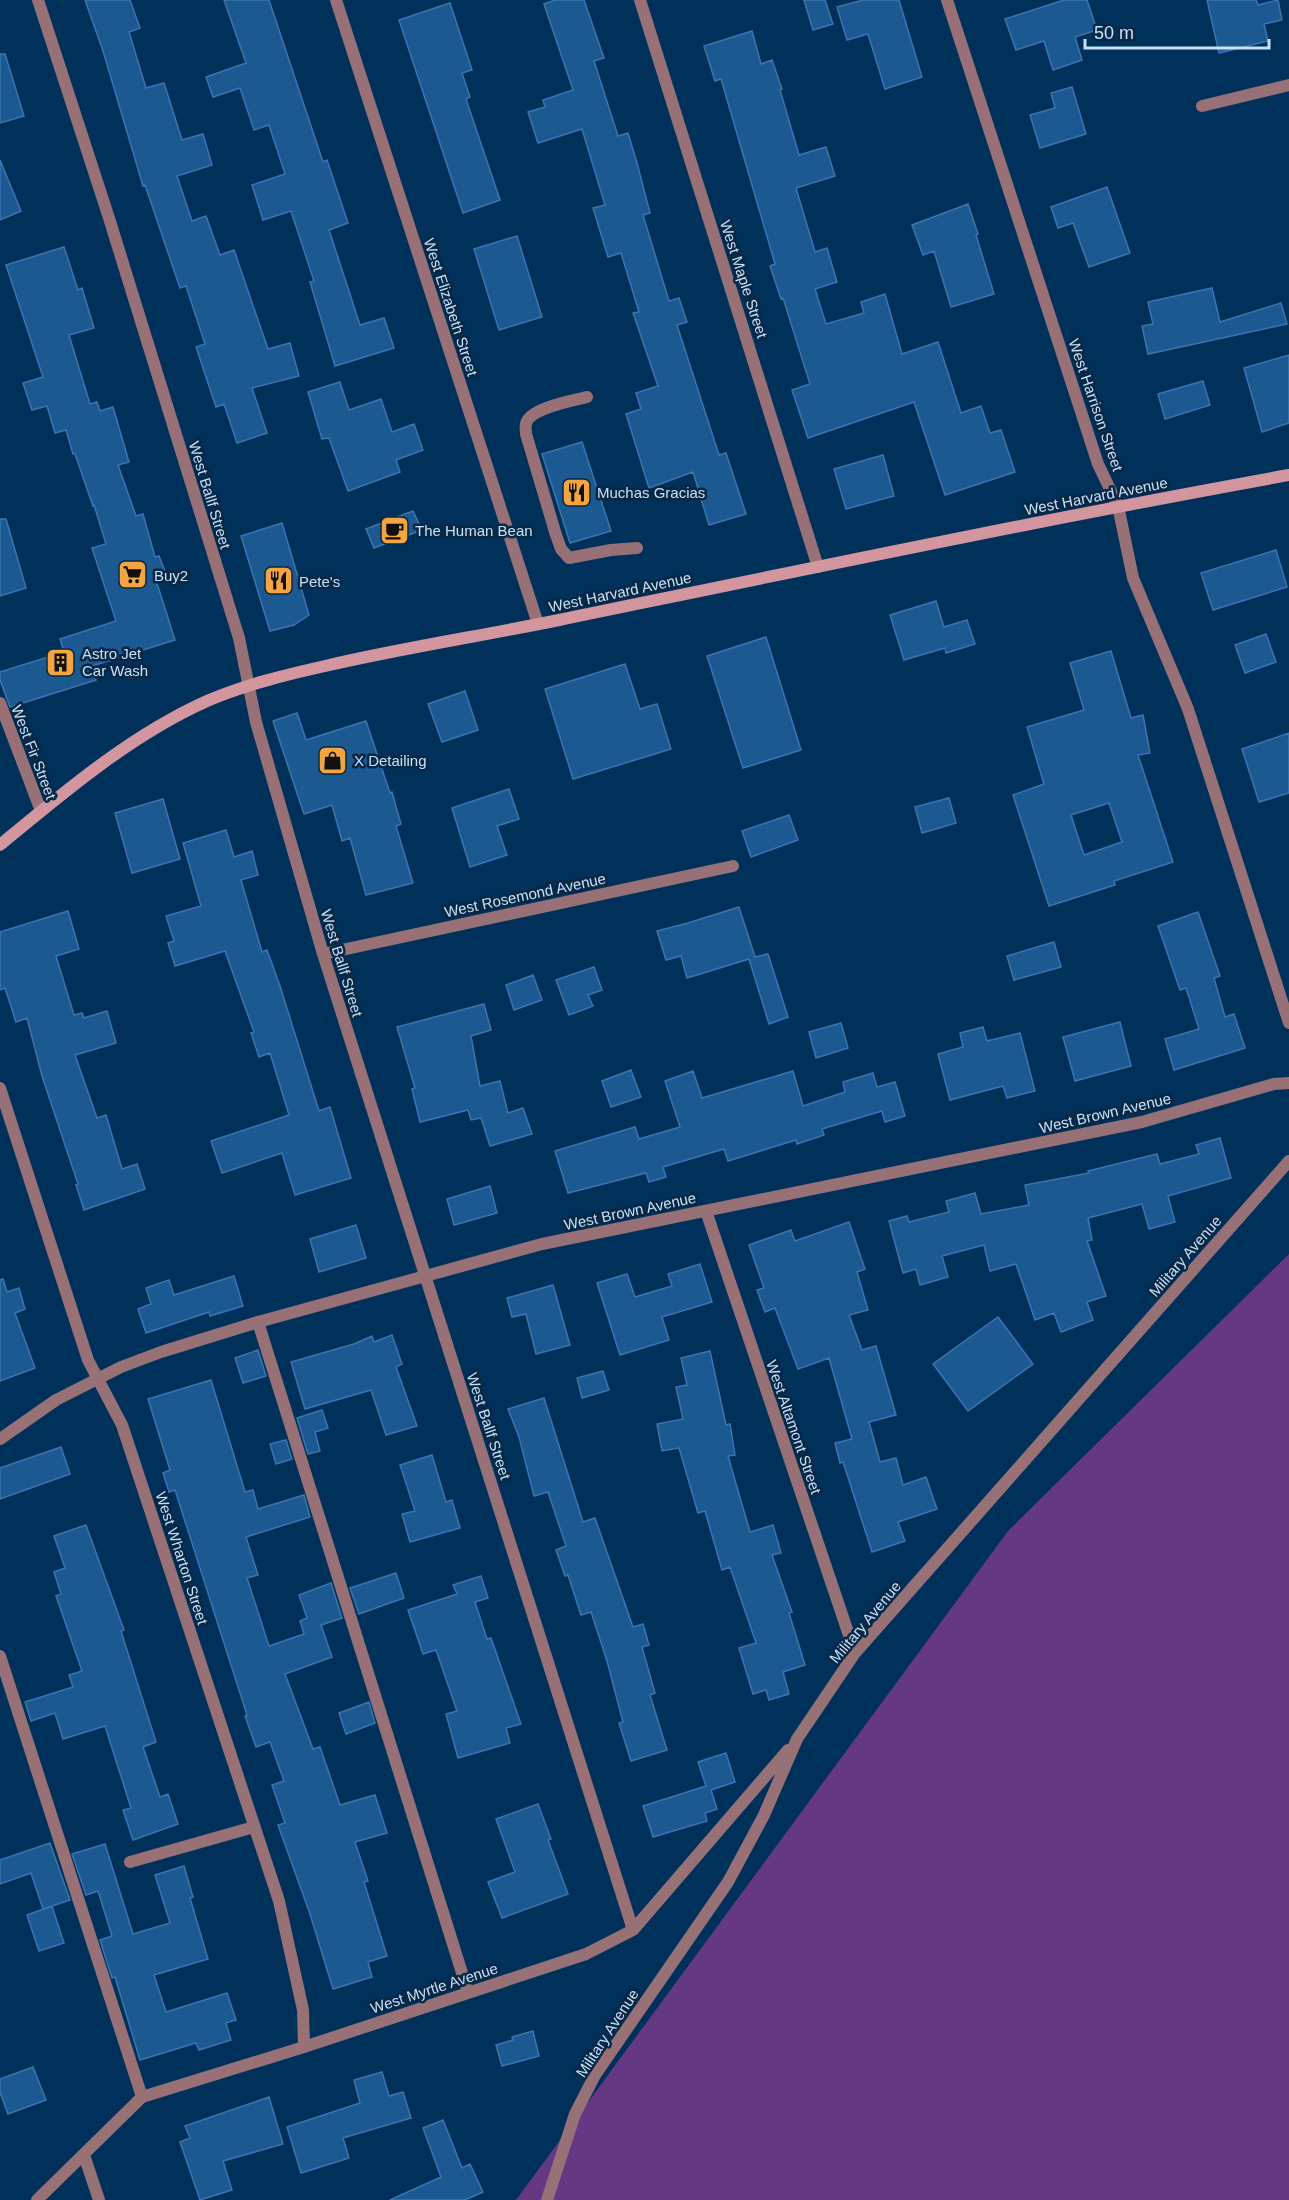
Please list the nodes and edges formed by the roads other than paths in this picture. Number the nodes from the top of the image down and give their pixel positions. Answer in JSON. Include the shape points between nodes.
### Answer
{"nodes":[{"id":1,"x":39,"y":0,"type":"edge"},
{"id":2,"x":336,"y":0,"type":"edge"},
{"id":3,"x":640,"y":0,"type":"edge"},
{"id":4,"x":947,"y":0,"type":"edge"},
{"id":5,"x":1289,"y":85,"type":"edge"},
{"id":6,"x":1202,"y":106,"type":"dead end"},
{"id":7,"x":587,"y":397,"type":"dead end"},
{"id":8,"x":1289,"y":475,"type":"edge"},
{"id":9,"x":1118,"y":506,"type":"junction"},
{"id":10,"x":636,"y":548,"type":"dead end"},
{"id":11,"x":818,"y":567,"type":"junction"},
{"id":12,"x":538,"y":624,"type":"junction"},
{"id":13,"x":249,"y":686,"type":"junction"},
{"id":14,"x":0,"y":703,"type":"edge"},
{"id":15,"x":40,"y":811,"type":"junction"},
{"id":16,"x":0,"y":845,"type":"edge"},
{"id":17,"x":733,"y":866,"type":"dead end"},
{"id":18,"x":323,"y":954,"type":"junction"},
{"id":19,"x":1289,"y":1023,"type":"edge"},
{"id":20,"x":1289,"y":1083,"type":"edge"},
{"id":21,"x":0,"y":1088,"type":"edge"},
{"id":22,"x":1289,"y":1161,"type":"edge"},
{"id":23,"x":706,"y":1211,"type":"junction"},
{"id":24,"x":426,"y":1276,"type":"junction"},
{"id":25,"x":258,"y":1322,"type":"junction"},
{"id":26,"x":97,"y":1379,"type":"junction"},
{"id":27,"x":0,"y":1439,"type":"edge"},
{"id":28,"x":855,"y":1653,"type":"junction"},
{"id":29,"x":0,"y":1656,"type":"edge"},
{"id":30,"x":797,"y":1739,"type":"junction"},
{"id":31,"x":254,"y":1827,"type":"junction"},
{"id":32,"x":130,"y":1862,"type":"dead end"},
{"id":33,"x":633,"y":1930,"type":"junction"},
{"id":34,"x":468,"y":1992,"type":"junction"},
{"id":35,"x":304,"y":2047,"type":"junction"},
{"id":36,"x":142,"y":2097,"type":"junction"},
{"id":37,"x":84,"y":2155,"type":"junction"},
{"id":38,"x":37,"y":2200,"type":"edge"},
{"id":39,"x":99,"y":2200,"type":"edge"},
{"id":40,"x":547,"y":2200,"type":"edge"}],
"edges":[{"from":1,"to":13,"type":"street","name":"West Ballf Street","via":[[232,615]]},
{"from":2,"to":12,"type":"street","name":"West Elizabeth Street"},
{"from":3,"to":11,"type":"street","name":"West Maple Street"},
{"from":4,"to":9,"type":"street","name":"West Harrison Street","via":[[1098,465]]},
{"from":5,"to":6,"type":"street"},
{"from":7,"to":10,"type":"street","via":[[540,410],[526,423],[556,535],[569,558]]},
{"from":8,"to":9,"type":"main road","name":"West Harvard Avenue"},
{"from":9,"to":11,"type":"main road","name":"West Harvard Avenue"},
{"from":9,"to":19,"type":"street","name":"West Harrison Street","via":[[1133,578],[1188,710]]},
{"from":11,"to":12,"type":"main road","name":"West Harvard Avenue"},
{"from":12,"to":13,"type":"main road","name":"West Harvard Avenue","via":[[356,659]]},
{"from":13,"to":15,"type":"main road","name":"West Harvard Avenue","via":[[207,701],[142,737]]},
{"from":13,"to":18,"type":"street","name":"West Ballf Street"},
{"from":14,"to":15,"type":"street","name":"West Fir Street"},
{"from":15,"to":16,"type":"main road","name":"West Harvard Avenue"},
{"from":17,"to":18,"type":"street","name":"West Rosemond Avenue"},
{"from":18,"to":24,"type":"street","name":"West Ballf Street"},
{"from":20,"to":23,"type":"street","name":"West Brown Avenue","via":[[1142,1122]]},
{"from":21,"to":26,"type":"street","name":"West Wharton Street"},
{"from":22,"to":28,"type":"street","name":"Military Avenue"},
{"from":23,"to":24,"type":"street","name":"West Brown Avenue","via":[[542,1244]]},
{"from":23,"to":28,"type":"street","name":"West Altamont Street"},
{"from":24,"to":25,"type":"street","name":"West Brown Avenue"},
{"from":24,"to":33,"type":"street","name":"West Ballf Street"},
{"from":25,"to":26,"type":"street","name":"West Brown Avenue","via":[[161,1352]]},
{"from":25,"to":34,"type":"street"},
{"from":26,"to":27,"type":"street","name":"West Brown Avenue","via":[[56,1400]]},
{"from":26,"to":31,"type":"street","name":"West Wharton Street","via":[[122,1425]]},
{"from":28,"to":30,"type":"street","name":"Military Avenue"},
{"from":29,"to":36,"type":"street"},
{"from":30,"to":33,"type":"street","name":"West Myrtle Avenue"},
{"from":30,"to":40,"type":"street","name":"Military Avenue","via":[[764,1815],[728,1882],[595,2075],[575,2114]]},
{"from":31,"to":32,"type":"street"},
{"from":31,"to":35,"type":"street","name":"West Wharton Street","via":[[281,1912],[303,2010]]},
{"from":33,"to":34,"type":"street","name":"West Myrtle Avenue","via":[[586,1954]]},
{"from":34,"to":35,"type":"street","name":"West Myrtle Avenue"},
{"from":35,"to":36,"type":"street","name":"West Myrtle Avenue"},
{"from":36,"to":37,"type":"street","name":"West Myrtle Avenue"},
{"from":37,"to":38,"type":"street","name":"West Myrtle Avenue"},
{"from":37,"to":39,"type":"street"}]}
